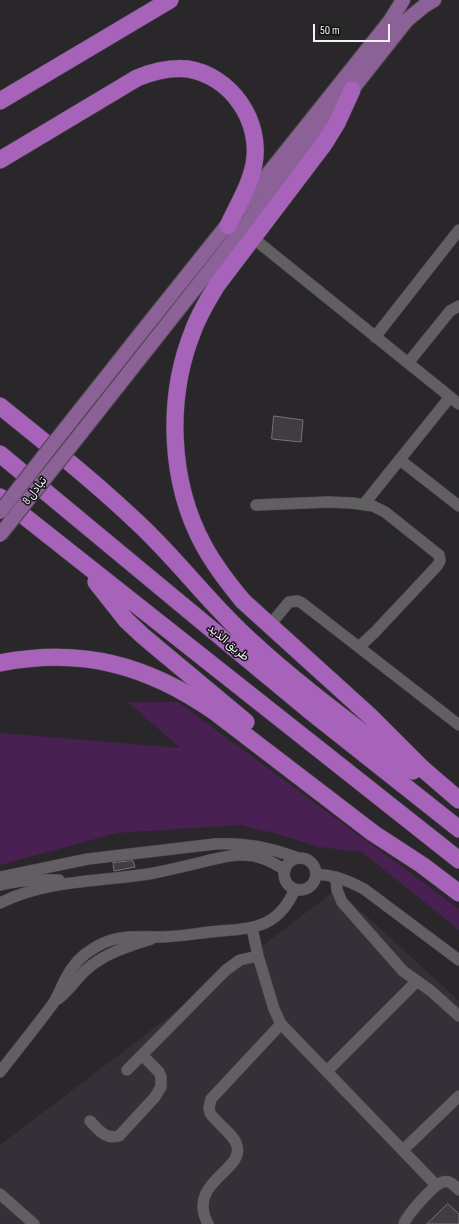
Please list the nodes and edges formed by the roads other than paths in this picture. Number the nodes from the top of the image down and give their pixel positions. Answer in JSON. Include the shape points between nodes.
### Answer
{"nodes":[{"id":1,"x":170,"y":0,"type":"edge"},
{"id":2,"x":403,"y":0,"type":"edge"},
{"id":3,"x":434,"y":0,"type":"edge"},
{"id":4,"x":352,"y":90,"type":"junction"},
{"id":5,"x":0,"y":101,"type":"edge"},
{"id":6,"x":0,"y":160,"type":"edge"},
{"id":7,"x":228,"y":226,"type":"junction"},
{"id":8,"x":459,"y":230,"type":"edge"},
{"id":9,"x":252,"y":238,"type":"junction"},
{"id":10,"x":459,"y":306,"type":"edge"},
{"id":11,"x":375,"y":337,"type":"junction"},
{"id":12,"x":408,"y":363,"type":"junction"},
{"id":13,"x":450,"y":397,"type":"junction"},
{"id":14,"x":459,"y":404,"type":"edge"},
{"id":15,"x":0,"y":406,"type":"edge"},
{"id":16,"x":0,"y":454,"type":"edge"},
{"id":17,"x":400,"y":460,"type":"junction"},
{"id":18,"x":0,"y":497,"type":"edge"},
{"id":19,"x":364,"y":504,"type":"junction"},
{"id":20,"x":256,"y":505,"type":"dead end"},
{"id":21,"x":459,"y":506,"type":"edge"},
{"id":22,"x":0,"y":512,"type":"edge"},
{"id":23,"x":0,"y":535,"type":"edge"},
{"id":24,"x":79,"y":560,"type":"junction"},
{"id":25,"x":269,"y":626,"type":"junction"},
{"id":26,"x":358,"y":648,"type":"junction"},
{"id":27,"x":0,"y":663,"type":"edge"},
{"id":28,"x":458,"y":722,"type":"edge"},
{"id":29,"x":459,"y":800,"type":"edge"},
{"id":30,"x":459,"y":807,"type":"edge"},
{"id":31,"x":459,"y":830,"type":"edge"},
{"id":32,"x":298,"y":858,"type":"junction"},
{"id":33,"x":459,"y":860,"type":"edge"},
{"id":34,"x":422,"y":865,"type":"junction"},
{"id":35,"x":285,"y":870,"type":"junction"},
{"id":36,"x":316,"y":874,"type":"junction"},
{"id":37,"x":0,"y":877,"type":"edge"},
{"id":38,"x":336,"y":877,"type":"junction"},
{"id":39,"x":80,"y":882,"type":"junction"},
{"id":40,"x":0,"y":885,"type":"edge"},
{"id":41,"x":295,"y":889,"type":"junction"},
{"id":42,"x":459,"y":893,"type":"edge"},
{"id":43,"x":0,"y":903,"type":"edge"},
{"id":44,"x":252,"y":928,"type":"junction"},
{"id":45,"x":258,"y":956,"type":"junction"},
{"id":46,"x":459,"y":960,"type":"edge"},
{"id":47,"x":418,"y":981,"type":"junction"},
{"id":48,"x":459,"y":1016,"type":"edge"},
{"id":49,"x":282,"y":1024,"type":"junction"},
{"id":50,"x":142,"y":1056,"type":"junction"},
{"id":51,"x":127,"y":1070,"type":"dead end"},
{"id":52,"x":326,"y":1071,"type":"junction"},
{"id":53,"x":0,"y":1072,"type":"edge"},
{"id":54,"x":459,"y":1096,"type":"edge"},
{"id":55,"x":90,"y":1121,"type":"dead end"},
{"id":56,"x":403,"y":1150,"type":"junction"},
{"id":57,"x":436,"y":1185,"type":"junction"},
{"id":58,"x":459,"y":1190,"type":"edge"},
{"id":59,"x":0,"y":1194,"type":"edge"},
{"id":60,"x":34,"y":1224,"type":"edge"},
{"id":61,"x":208,"y":1224,"type":"edge"},
{"id":62,"x":404,"y":1224,"type":"edge"}],
"edges":[{"from":1,"to":5,"type":"highway"},
{"from":2,"to":7,"type":"main road","via":[[390,21]]},
{"from":3,"to":4,"type":"main road","name":"تبادل 8","via":[[407,20]]},
{"from":4,"to":9,"type":"highway","via":[[324,144]]},
{"from":4,"to":23,"type":"main road","name":"تبادل 8","bridge":true},
{"from":6,"to":7,"type":"highway","via":[[138,78],[154,72],[188,69],[205,74],[232,92],[241,104],[253,133],[255,148],[251,176]]},
{"from":7,"to":22,"type":"main road","bridge":true,"via":[[179,284]]},
{"from":8,"to":11,"type":"street"},
{"from":9,"to":11,"type":"street"},
{"from":9,"to":25,"type":"highway","via":[[217,285],[192,331],[179,379],[175,428],[176,453],[186,503],[204,545],[228,583]]},
{"from":10,"to":12,"type":"street","via":[[450,311]]},
{"from":11,"to":12,"type":"street"},
{"from":12,"to":13,"type":"street"},
{"from":13,"to":14,"type":"street"},
{"from":13,"to":17,"type":"street"},
{"from":15,"to":30,"type":"highway","via":[[138,523],[173,558],[209,600],[263,652]]},
{"from":16,"to":31,"type":"highway","name":"طريق الذيد","via":[[310,711]]},
{"from":17,"to":19,"type":"street"},
{"from":17,"to":21,"type":"street"},
{"from":18,"to":24,"type":"highway"},
{"from":19,"to":20,"type":"street","via":[[328,502]]},
{"from":19,"to":26,"type":"street","via":[[384,512],[437,553],[440,561]]},
{"from":24,"to":33,"type":"highway"},
{"from":24,"to":34,"type":"highway","via":[[126,620],[143,636],[294,762],[370,819]]},
{"from":25,"to":26,"type":"street","via":[[285,605],[298,601]]},
{"from":25,"to":29,"type":"highway","via":[[372,717],[423,769]]},
{"from":26,"to":28,"type":"street"},
{"from":27,"to":34,"type":"highway","via":[[43,657],[96,660],[140,672],[170,684],[215,712],[373,833]]},
{"from":32,"to":35,"type":"street","via":[[287,865]]},
{"from":32,"to":36,"type":"street","via":[[308,861]]},
{"from":32,"to":37,"type":"street","via":[[249,844],[215,844],[88,859]]},
{"from":34,"to":42,"type":"highway"},
{"from":35,"to":39,"type":"street","via":[[262,858],[240,855],[123,878]]},
{"from":35,"to":41,"type":"street","via":[[286,882]]},
{"from":36,"to":38,"type":"street"},
{"from":36,"to":41,"type":"street","via":[[311,886],[306,889]]},
{"from":38,"to":46,"type":"street","via":[[364,888]]},
{"from":38,"to":47,"type":"street","via":[[337,890],[342,902],[397,965]]},
{"from":39,"to":40,"type":"street","via":[[34,880]]},
{"from":39,"to":43,"type":"street","via":[[41,888]]},
{"from":41,"to":44,"type":"street","via":[[279,914]]},
{"from":44,"to":45,"type":"street"},
{"from":44,"to":53,"type":"street","via":[[159,937],[108,954],[85,971],[53,1004]]},
{"from":45,"to":49,"type":"street","via":[[274,1009]]},
{"from":45,"to":50,"type":"street","via":[[240,960],[229,967]]},
{"from":47,"to":48,"type":"street"},
{"from":47,"to":52,"type":"street"},
{"from":49,"to":52,"type":"street"},
{"from":49,"to":61,"type":"street","via":[[211,1099],[210,1113],[236,1143],[238,1152],[234,1161],[206,1193],[204,1211]]},
{"from":50,"to":51,"type":"street"},
{"from":50,"to":55,"type":"street","via":[[161,1077],[161,1087],[155,1097],[119,1136],[108,1137]]},
{"from":52,"to":56,"type":"street"},
{"from":54,"to":56,"type":"street"},
{"from":56,"to":57,"type":"street"},
{"from":57,"to":58,"type":"street","via":[[444,1181],[452,1183]]},
{"from":57,"to":62,"type":"street","via":[[410,1213]]},
{"from":59,"to":60,"type":"street"}]}
